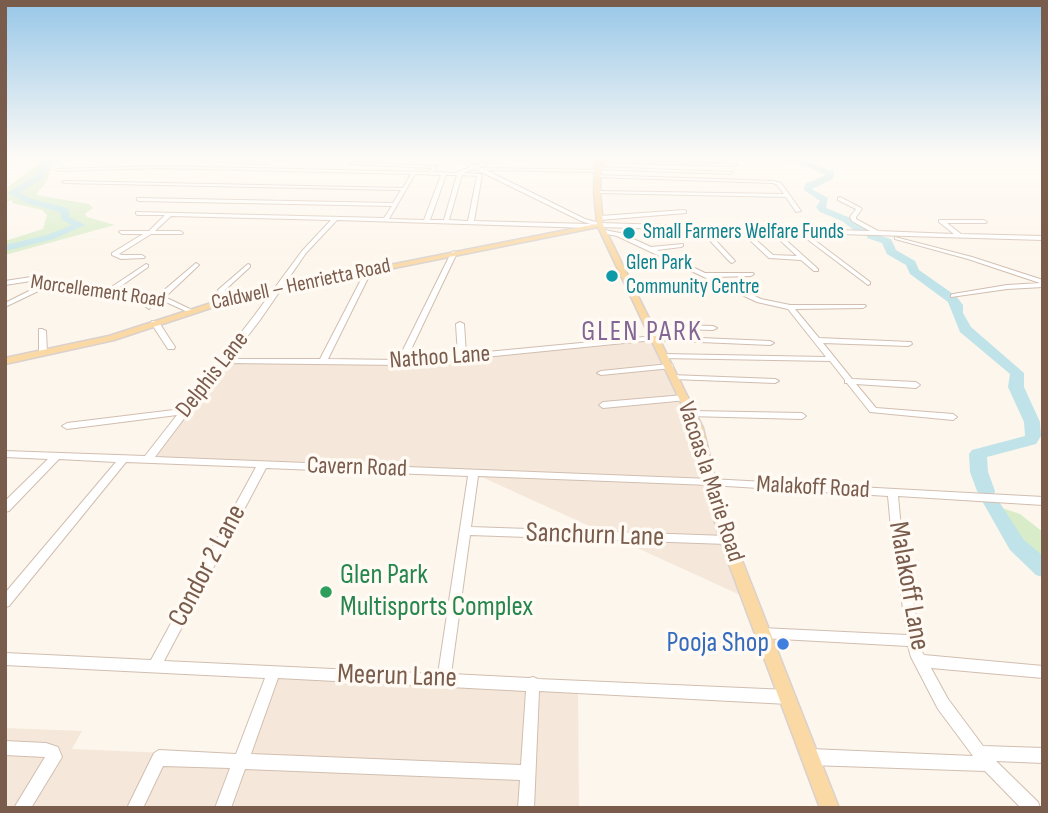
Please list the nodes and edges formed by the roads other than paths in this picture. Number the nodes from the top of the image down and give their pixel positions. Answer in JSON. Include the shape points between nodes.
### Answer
{"nodes":[{"id":1,"x":398,"y":197,"type":"edge"},
{"id":2,"x":436,"y":197,"type":"edge"},
{"id":3,"x":452,"y":197,"type":"edge"},
{"id":4,"x":475,"y":197,"type":"edge"},
{"id":5,"x":537,"y":197,"type":"edge"},
{"id":6,"x":597,"y":197,"type":"edge"},
{"id":7,"x":789,"y":197,"type":"edge"},
{"id":8,"x":139,"y":199,"type":"dead end"},
{"id":9,"x":840,"y":199,"type":"dead end"},
{"id":10,"x":393,"y":204,"type":"junction"},
{"id":11,"x":798,"y":211,"type":"dead end"},
{"id":12,"x":684,"y":212,"type":"dead end"},
{"id":13,"x":138,"y":213,"type":"dead end"},
{"id":14,"x":170,"y":214,"type":"junction"},
{"id":15,"x":335,"y":219,"type":"junction"},
{"id":16,"x":386,"y":219,"type":"junction"},
{"id":17,"x":427,"y":220,"type":"junction"},
{"id":18,"x":446,"y":221,"type":"junction"},
{"id":19,"x":471,"y":222,"type":"junction"},
{"id":20,"x":984,"y":222,"type":"dead end"},
{"id":21,"x":599,"y":225,"type":"junction"},
{"id":22,"x":702,"y":229,"type":"junction"},
{"id":23,"x":742,"y":230,"type":"junction"},
{"id":24,"x":773,"y":231,"type":"junction"},
{"id":25,"x":122,"y":232,"type":"dead end"},
{"id":26,"x":151,"y":232,"type":"junction"},
{"id":27,"x":800,"y":232,"type":"junction"},
{"id":28,"x":180,"y":233,"type":"dead end"},
{"id":29,"x":879,"y":234,"type":"junction"},
{"id":30,"x":960,"y":236,"type":"junction"},
{"id":31,"x":1043,"y":238,"type":"edge"},
{"id":32,"x":133,"y":244,"type":"junction"},
{"id":33,"x":681,"y":245,"type":"dead end"},
{"id":34,"x":112,"y":246,"type":"dead end"},
{"id":35,"x":649,"y":249,"type":"junction"},
{"id":36,"x":454,"y":253,"type":"junction"},
{"id":37,"x":142,"y":257,"type":"dead end"},
{"id":38,"x":803,"y":258,"type":"junction"},
{"id":39,"x":732,"y":261,"type":"dead end"},
{"id":40,"x":196,"y":265,"type":"dead end"},
{"id":41,"x":248,"y":266,"type":"dead end"},
{"id":42,"x":146,"y":267,"type":"dead end"},
{"id":43,"x":369,"y":270,"type":"junction"},
{"id":44,"x":816,"y":270,"type":"dead end"},
{"id":45,"x":751,"y":274,"type":"dead end"},
{"id":46,"x":701,"y":275,"type":"junction"},
{"id":47,"x":54,"y":281,"type":"junction"},
{"id":48,"x":5,"y":283,"type":"edge"},
{"id":49,"x":868,"y":283,"type":"dead end"},
{"id":50,"x":1043,"y":284,"type":"edge"},
{"id":51,"x":279,"y":289,"type":"junction"},
{"id":52,"x":108,"y":292,"type":"junction"},
{"id":53,"x":953,"y":296,"type":"dead end"},
{"id":54,"x":233,"y":298,"type":"junction"},
{"id":55,"x":158,"y":299,"type":"junction"},
{"id":56,"x":6,"y":305,"type":"edge"},
{"id":57,"x":863,"y":306,"type":"dead end"},
{"id":58,"x":149,"y":307,"type":"dead end"},
{"id":59,"x":790,"y":307,"type":"junction"},
{"id":60,"x":190,"y":311,"type":"junction"},
{"id":61,"x":155,"y":323,"type":"junction"},
{"id":62,"x":460,"y":324,"type":"dead end"},
{"id":63,"x":649,"y":326,"type":"junction"},
{"id":64,"x":713,"y":328,"type":"dead end"},
{"id":65,"x":42,"y":331,"type":"dead end"},
{"id":66,"x":654,"y":338,"type":"junction"},
{"id":67,"x":817,"y":340,"type":"junction"},
{"id":68,"x":770,"y":343,"type":"dead end"},
{"id":69,"x":908,"y":344,"type":"dead end"},
{"id":70,"x":171,"y":346,"type":"dead end"},
{"id":71,"x":43,"y":353,"type":"junction"},
{"id":72,"x":462,"y":358,"type":"junction"},
{"id":73,"x":831,"y":359,"type":"junction"},
{"id":74,"x":5,"y":361,"type":"edge"},
{"id":75,"x":225,"y":361,"type":"junction"},
{"id":76,"x":666,"y":361,"type":"junction"},
{"id":77,"x":323,"y":362,"type":"junction"},
{"id":78,"x":400,"y":363,"type":"junction"},
{"id":79,"x":601,"y":373,"type":"dead end"},
{"id":80,"x":674,"y":377,"type":"junction"},
{"id":81,"x":775,"y":381,"type":"dead end"},
{"id":82,"x":848,"y":381,"type":"junction"},
{"id":83,"x":916,"y":385,"type":"dead end"},
{"id":84,"x":684,"y":398,"type":"junction"},
{"id":85,"x":603,"y":405,"type":"dead end"},
{"id":86,"x":185,"y":411,"type":"junction"},
{"id":87,"x":692,"y":414,"type":"junction"},
{"id":88,"x":802,"y":416,"type":"dead end"},
{"id":89,"x":953,"y":417,"type":"dead end"},
{"id":90,"x":67,"y":426,"type":"dead end"},
{"id":91,"x":5,"y":454,"type":"edge"},
{"id":92,"x":57,"y":456,"type":"junction"},
{"id":93,"x":123,"y":459,"type":"junction"},
{"id":94,"x":147,"y":460,"type":"junction"},
{"id":95,"x":262,"y":465,"type":"junction"},
{"id":96,"x":472,"y":473,"type":"junction"},
{"id":97,"x":710,"y":482,"type":"junction"},
{"id":98,"x":893,"y":493,"type":"junction"},
{"id":99,"x":1043,"y":501,"type":"edge"},
{"id":100,"x":5,"y":508,"type":"edge"},
{"id":101,"x":464,"y":531,"type":"junction"},
{"id":102,"x":727,"y":540,"type":"junction"},
{"id":103,"x":5,"y":602,"type":"edge"},
{"id":104,"x":762,"y":633,"type":"junction"},
{"id":105,"x":914,"y":641,"type":"junction"},
{"id":106,"x":5,"y":659,"type":"edge"},
{"id":107,"x":920,"y":661,"type":"junction"},
{"id":108,"x":154,"y":667,"type":"junction"},
{"id":109,"x":274,"y":672,"type":"junction"},
{"id":110,"x":1043,"y":672,"type":"edge"},
{"id":111,"x":444,"y":678,"type":"junction"},
{"id":112,"x":533,"y":683,"type":"junction"},
{"id":113,"x":788,"y":697,"type":"junction"},
{"id":114,"x":5,"y":748,"type":"edge"},
{"id":115,"x":1043,"y":756,"type":"edge"},
{"id":116,"x":811,"y":757,"type":"junction"},
{"id":117,"x":984,"y":758,"type":"junction"},
{"id":118,"x":241,"y":761,"type":"junction"},
{"id":119,"x":528,"y":773,"type":"junction"},
{"id":120,"x":22,"y":808,"type":"edge"},
{"id":121,"x":135,"y":808,"type":"edge"},
{"id":122,"x":223,"y":808,"type":"edge"},
{"id":123,"x":526,"y":808,"type":"edge"},
{"id":124,"x":830,"y":808,"type":"edge"},
{"id":125,"x":1032,"y":808,"type":"edge"}],
"edges":[{"from":1,"to":10,"type":"street"},
{"from":2,"to":17,"type":"street"},
{"from":3,"to":18,"type":"street"},
{"from":4,"to":19,"type":"street"},
{"from":5,"to":21,"type":"street"},
{"from":6,"to":21,"type":"main road","name":"Vacoas la Marie Road"},
{"from":7,"to":11,"type":"street"},
{"from":8,"to":10,"type":"street"},
{"from":9,"to":29,"type":"street","via":[[859,209],[854,220]]},
{"from":10,"to":16,"type":"street"},
{"from":12,"to":21,"type":"street"},
{"from":13,"to":14,"type":"street"},
{"from":14,"to":15,"type":"street"},
{"from":14,"to":26,"type":"street"},
{"from":15,"to":16,"type":"street"},
{"from":15,"to":51,"type":"street","name":"Delphis Lane","via":[[304,251]]},
{"from":16,"to":17,"type":"street"},
{"from":17,"to":18,"type":"street"},
{"from":18,"to":19,"type":"street"},
{"from":19,"to":21,"type":"street"},
{"from":20,"to":30,"type":"street","via":[[941,221]]},
{"from":21,"to":22,"type":"street"},
{"from":21,"to":35,"type":"street"},
{"from":21,"to":36,"type":"main road","name":"Caldwell – Henrietta Road"},
{"from":21,"to":63,"type":"main road","name":"Vacoas la Marie Road"},
{"from":22,"to":23,"type":"street"},
{"from":22,"to":39,"type":"street"},
{"from":23,"to":24,"type":"street"},
{"from":23,"to":38,"type":"street","via":[[771,257]]},
{"from":24,"to":27,"type":"street"},
{"from":24,"to":38,"type":"street"},
{"from":25,"to":26,"type":"street"},
{"from":26,"to":28,"type":"street"},
{"from":26,"to":32,"type":"street"},
{"from":27,"to":29,"type":"street"},
{"from":27,"to":49,"type":"street"},
{"from":29,"to":30,"type":"street"},
{"from":29,"to":50,"type":"street","via":[[970,258]]},
{"from":30,"to":31,"type":"street"},
{"from":32,"to":34,"type":"street"},
{"from":32,"to":37,"type":"street","via":[[115,255]]},
{"from":33,"to":35,"type":"street"},
{"from":35,"to":46,"type":"street"},
{"from":36,"to":43,"type":"main road","name":"Caldwell – Henrietta Road"},
{"from":36,"to":78,"type":"street"},
{"from":38,"to":44,"type":"street"},
{"from":40,"to":55,"type":"street"},
{"from":41,"to":54,"type":"street","via":[[221,290]]},
{"from":42,"to":52,"type":"street"},
{"from":43,"to":51,"type":"main road","name":"Caldwell – Henrietta Road"},
{"from":43,"to":77,"type":"street"},
{"from":45,"to":46,"type":"street"},
{"from":46,"to":59,"type":"street","via":[[747,297]]},
{"from":47,"to":48,"type":"street","name":"Morcellement Road"},
{"from":47,"to":52,"type":"street","name":"Morcellement Road"},
{"from":47,"to":56,"type":"street"},
{"from":50,"to":53,"type":"street"},
{"from":51,"to":54,"type":"main road","name":"Caldwell – Henrietta Road"},
{"from":51,"to":75,"type":"street","name":"Delphis Lane"},
{"from":52,"to":55,"type":"street","name":"Morcellement Road"},
{"from":54,"to":60,"type":"main road","name":"Caldwell – Henrietta Road"},
{"from":55,"to":58,"type":"street"},
{"from":55,"to":60,"type":"street","name":"Morcellement Road"},
{"from":57,"to":59,"type":"street"},
{"from":59,"to":67,"type":"street"},
{"from":60,"to":61,"type":"main road","name":"Caldwell – Henrietta Road"},
{"from":61,"to":70,"type":"street"},
{"from":61,"to":71,"type":"main road","name":"Caldwell – Henrietta Road"},
{"from":62,"to":72,"type":"street"},
{"from":63,"to":64,"type":"street"},
{"from":63,"to":66,"type":"main road","name":"Vacoas la Marie Road"},
{"from":65,"to":71,"type":"street"},
{"from":66,"to":68,"type":"street","name":"Nathoo Lane"},
{"from":66,"to":72,"type":"street","name":"Nathoo Lane"},
{"from":66,"to":76,"type":"main road","name":"Vacoas la Marie Road"},
{"from":67,"to":69,"type":"street"},
{"from":67,"to":73,"type":"street"},
{"from":71,"to":74,"type":"main road","name":"Caldwell – Henrietta Road"},
{"from":72,"to":78,"type":"street","name":"Nathoo Lane"},
{"from":73,"to":76,"type":"street"},
{"from":73,"to":82,"type":"street"},
{"from":75,"to":77,"type":"street","name":"Nathoo Lane"},
{"from":75,"to":86,"type":"street","name":"Delphis Lane"},
{"from":76,"to":79,"type":"street"},
{"from":76,"to":80,"type":"main road","name":"Vacoas la Marie Road"},
{"from":77,"to":78,"type":"street","name":"Nathoo Lane"},
{"from":80,"to":81,"type":"street"},
{"from":80,"to":84,"type":"main road","name":"Vacoas la Marie Road"},
{"from":82,"to":83,"type":"street"},
{"from":82,"to":89,"type":"street","via":[[867,406],[878,412]]},
{"from":84,"to":85,"type":"street"},
{"from":84,"to":87,"type":"main road","name":"Vacoas la Marie Road"},
{"from":86,"to":90,"type":"street"},
{"from":86,"to":94,"type":"street","name":"Delphis Lane"},
{"from":87,"to":88,"type":"street"},
{"from":87,"to":97,"type":"main road","name":"Vacoas la Marie Road"},
{"from":91,"to":92,"type":"street","name":"Cavern Road"},
{"from":92,"to":93,"type":"street","name":"Cavern Road"},
{"from":92,"to":100,"type":"street"},
{"from":93,"to":94,"type":"street","name":"Cavern Road"},
{"from":93,"to":103,"type":"street"},
{"from":94,"to":95,"type":"street","name":"Cavern Road"},
{"from":95,"to":96,"type":"street","name":"Cavern Road"},
{"from":95,"to":108,"type":"street","name":"Condor 2 Lane"},
{"from":96,"to":97,"type":"street","name":"Cavern Road"},
{"from":96,"to":101,"type":"street"},
{"from":97,"to":98,"type":"street","name":"Malakoff Road"},
{"from":97,"to":102,"type":"main road","name":"Vacoas la Marie Road"},
{"from":98,"to":99,"type":"street","name":"Malakoff Road"},
{"from":98,"to":105,"type":"street","name":"Malakoff Lane"},
{"from":101,"to":102,"type":"street","name":"Sanchurn Lane"},
{"from":101,"to":111,"type":"street"},
{"from":102,"to":104,"type":"main road","name":"Vacoas la Marie Road"},
{"from":104,"to":105,"type":"street"},
{"from":104,"to":113,"type":"main road","name":"Vacoas la Marie Road"},
{"from":105,"to":107,"type":"street","name":"Malakoff Lane"},
{"from":106,"to":108,"type":"street","name":"Meerun Lane"},
{"from":107,"to":110,"type":"street"},
{"from":107,"to":117,"type":"street","name":"Malakoff Lane","via":[[943,704]]},
{"from":108,"to":109,"type":"street","name":"Meerun Lane"},
{"from":109,"to":111,"type":"street","name":"Meerun Lane"},
{"from":109,"to":118,"type":"street"},
{"from":111,"to":112,"type":"street","name":"Meerun Lane"},
{"from":112,"to":113,"type":"street","name":"Meerun Lane"},
{"from":112,"to":119,"type":"street"},
{"from":113,"to":116,"type":"main road","name":"Vacoas la Marie Road"},
{"from":114,"to":120,"type":"street","via":[[53,752]]},
{"from":115,"to":117,"type":"street"},
{"from":116,"to":117,"type":"street"},
{"from":116,"to":124,"type":"main road","name":"Vacoas la Marie Road"},
{"from":117,"to":125,"type":"street","name":"Malakoff Lane"},
{"from":118,"to":119,"type":"street"},
{"from":118,"to":121,"type":"street","via":[[159,758]]},
{"from":118,"to":122,"type":"street"},
{"from":119,"to":123,"type":"street"}]}
